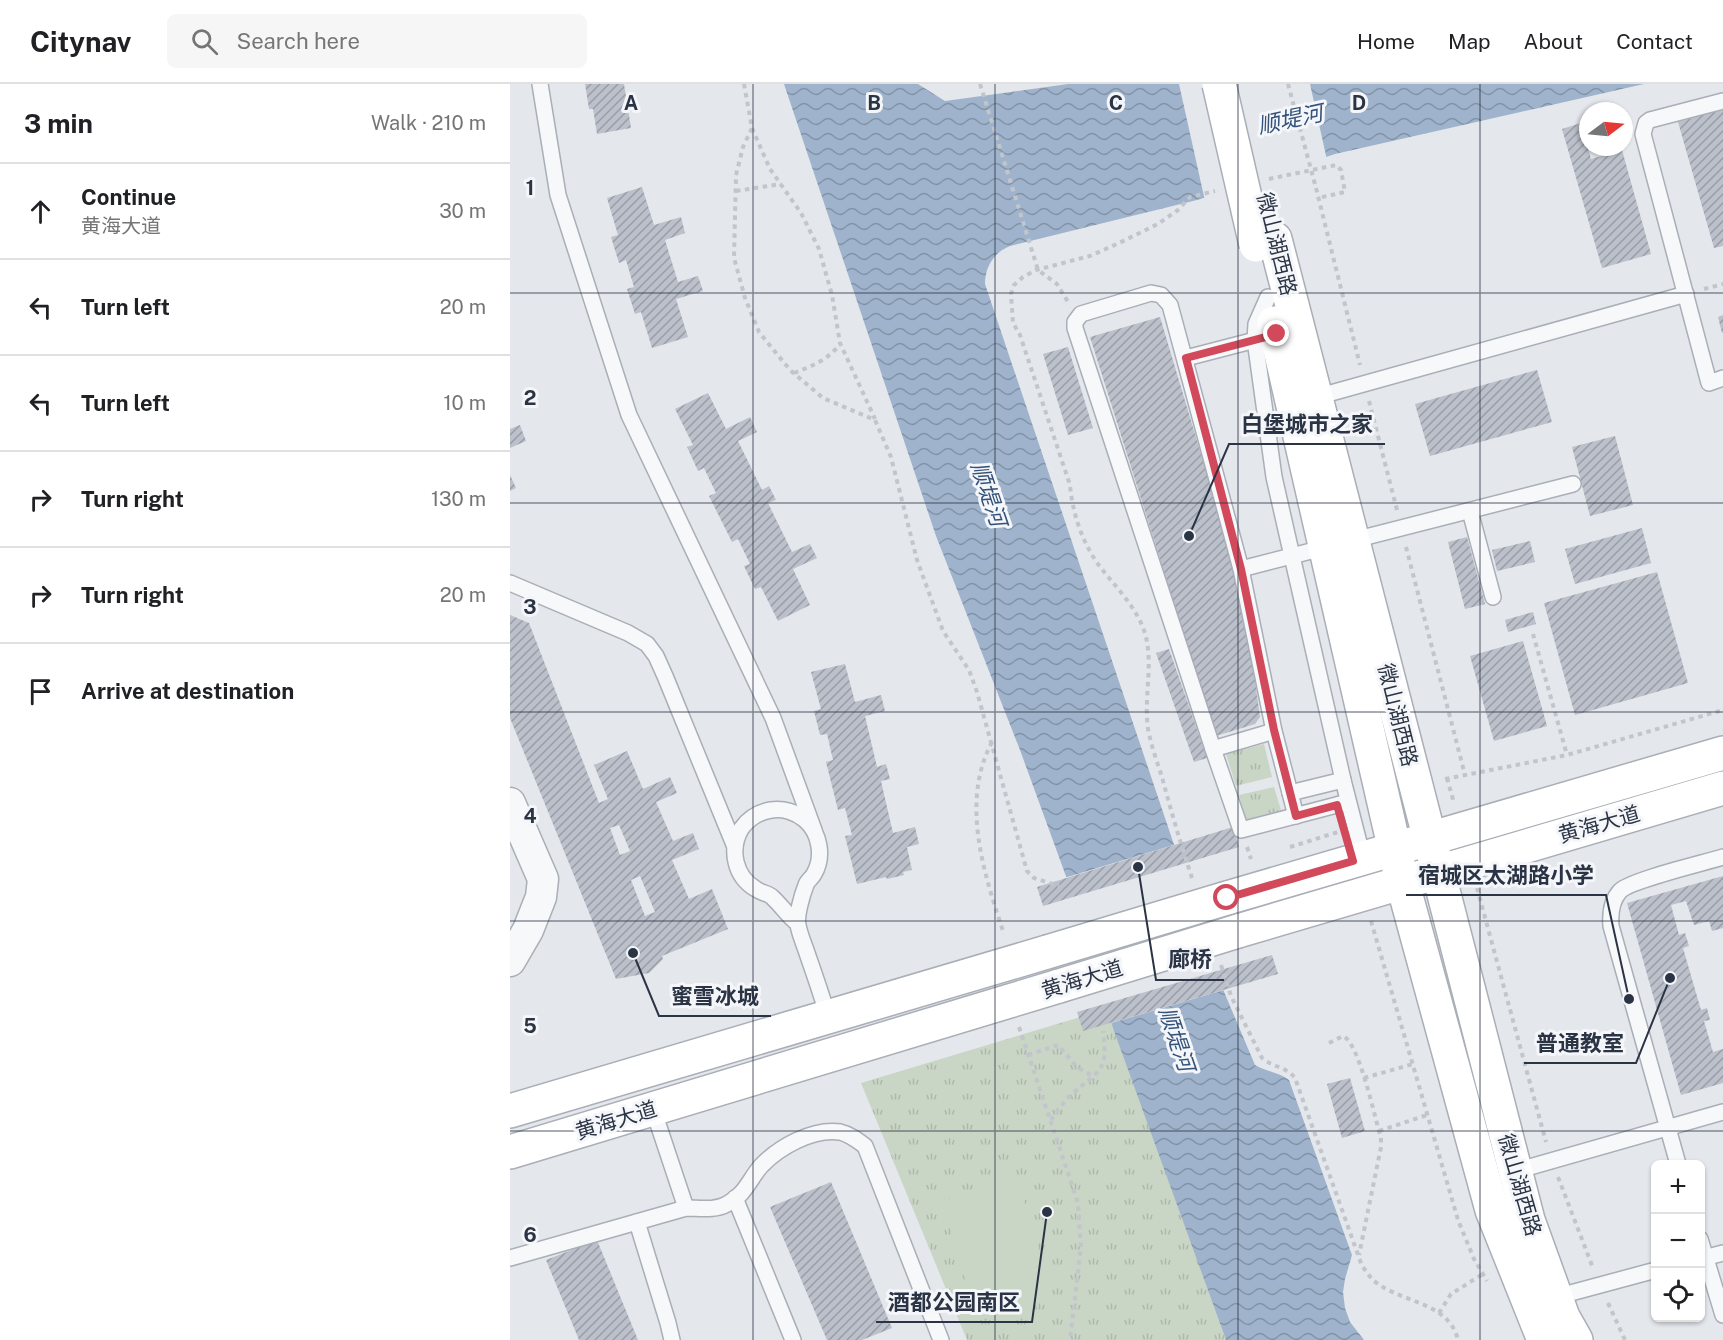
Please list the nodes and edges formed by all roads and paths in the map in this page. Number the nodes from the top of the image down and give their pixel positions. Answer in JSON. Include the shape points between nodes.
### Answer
{"nodes":[{"id":1,"x":540,"y":84,"type":"edge"},
{"id":2,"x":744,"y":84,"type":"edge"},
{"id":3,"x":980,"y":84,"type":"edge"},
{"id":4,"x":1219,"y":84,"type":"edge"},
{"id":5,"x":1239,"y":84,"type":"edge"},
{"id":6,"x":1288,"y":84,"type":"edge"},
{"id":7,"x":1723,"y":101,"type":"edge"},
{"id":8,"x":752,"y":128,"type":"junction"},
{"id":9,"x":781,"y":184,"type":"junction"},
{"id":10,"x":735,"y":191,"type":"junction"},
{"id":11,"x":1265,"y":242,"type":"junction"},
{"id":12,"x":1686,"y":294,"type":"junction"},
{"id":13,"x":1077,"y":317,"type":"junction"},
{"id":14,"x":1277,"y":334,"type":"junction"},
{"id":15,"x":840,"y":343,"type":"junction"},
{"id":16,"x":1186,"y":358,"type":"junction"},
{"id":17,"x":794,"y":373,"type":"junction"},
{"id":18,"x":1723,"y":378,"type":"edge"},
{"id":19,"x":1365,"y":383,"type":"junction"},
{"id":20,"x":1304,"y":400,"type":"junction"},
{"id":21,"x":875,"y":420,"type":"junction"},
{"id":22,"x":1573,"y":484,"type":"dead end"},
{"id":23,"x":1470,"y":511,"type":"junction"},
{"id":24,"x":1402,"y":528,"type":"junction"},
{"id":25,"x":1340,"y":545,"type":"junction"},
{"id":26,"x":1292,"y":557,"type":"junction"},
{"id":27,"x":1241,"y":569,"type":"junction"},
{"id":28,"x":510,"y":582,"type":"edge"},
{"id":29,"x":1493,"y":597,"type":"dead end"},
{"id":30,"x":1533,"y":634,"type":"dead end"},
{"id":31,"x":1723,"y":710,"type":"edge"},
{"id":32,"x":1274,"y":730,"type":"junction"},
{"id":33,"x":992,"y":742,"type":"junction"},
{"id":34,"x":1213,"y":748,"type":"junction"},
{"id":35,"x":1723,"y":753,"type":"edge"},
{"id":36,"x":1567,"y":754,"type":"junction"},
{"id":37,"x":1465,"y":775,"type":"junction"},
{"id":38,"x":1343,"y":780,"type":"junction"},
{"id":39,"x":1432,"y":782,"type":"junction"},
{"id":40,"x":1723,"y":788,"type":"edge"},
{"id":41,"x":1290,"y":794,"type":"junction"},
{"id":42,"x":1348,"y":802,"type":"junction"},
{"id":43,"x":510,"y":803,"type":"edge"},
{"id":44,"x":1296,"y":816,"type":"junction"},
{"id":45,"x":814,"y":830,"type":"junction"},
{"id":46,"x":735,"y":847,"type":"junction"},
{"id":47,"x":1395,"y":849,"type":"junction"},
{"id":48,"x":1450,"y":851,"type":"junction"},
{"id":49,"x":1723,"y":857,"type":"edge"},
{"id":50,"x":1363,"y":858,"type":"junction"},
{"id":51,"x":1059,"y":886,"type":"dead end"},
{"id":52,"x":1379,"y":889,"type":"junction"},
{"id":53,"x":797,"y":923,"type":"junction"},
{"id":54,"x":1004,"y":934,"type":"dead end"},
{"id":55,"x":510,"y":961,"type":"edge"},
{"id":56,"x":1231,"y":996,"type":"dead end"},
{"id":57,"x":1010,"y":1000,"type":"junction"},
{"id":58,"x":828,"y":1017,"type":"junction"},
{"id":59,"x":1103,"y":1031,"type":"dead end"},
{"id":60,"x":1329,"y":1042,"type":"dead end"},
{"id":61,"x":1028,"y":1055,"type":"junction"},
{"id":62,"x":1413,"y":1064,"type":"junction"},
{"id":63,"x":1094,"y":1077,"type":"junction"},
{"id":64,"x":1364,"y":1078,"type":"junction"},
{"id":65,"x":653,"y":1108,"type":"junction"},
{"id":66,"x":510,"y":1111,"type":"edge"},
{"id":67,"x":1723,"y":1112,"type":"edge"},
{"id":68,"x":1427,"y":1115,"type":"junction"},
{"id":69,"x":1050,"y":1121,"type":"junction"},
{"id":70,"x":1667,"y":1128,"type":"junction"},
{"id":71,"x":1379,"y":1131,"type":"junction"},
{"id":72,"x":510,"y":1152,"type":"edge"},
{"id":73,"x":1677,"y":1160,"type":"edge"},
{"id":74,"x":1552,"y":1161,"type":"junction"},
{"id":75,"x":1515,"y":1171,"type":"junction"},
{"id":76,"x":1484,"y":1179,"type":"junction"},
{"id":77,"x":735,"y":1198,"type":"junction"},
{"id":78,"x":686,"y":1208,"type":"junction"},
{"id":79,"x":637,"y":1222,"type":"junction"},
{"id":80,"x":1723,"y":1253,"type":"edge"},
{"id":81,"x":1359,"y":1256,"type":"junction"},
{"id":82,"x":510,"y":1258,"type":"edge"},
{"id":83,"x":1705,"y":1258,"type":"edge"},
{"id":84,"x":1705,"y":1264,"type":"edge"},
{"id":85,"x":1651,"y":1271,"type":"edge"},
{"id":86,"x":1483,"y":1274,"type":"junction"},
{"id":87,"x":1488,"y":1283,"type":"dead end"},
{"id":88,"x":1599,"y":1284,"type":"junction"},
{"id":89,"x":1543,"y":1301,"type":"junction"},
{"id":90,"x":1439,"y":1313,"type":"junction"},
{"id":91,"x":1723,"y":1315,"type":"edge"},
{"id":92,"x":672,"y":1340,"type":"edge"},
{"id":93,"x":793,"y":1340,"type":"edge"},
{"id":94,"x":941,"y":1340,"type":"edge"},
{"id":95,"x":1070,"y":1340,"type":"edge"},
{"id":96,"x":1458,"y":1340,"type":"edge"},
{"id":97,"x":1544,"y":1340,"type":"edge"},
{"id":98,"x":1576,"y":1340,"type":"edge"},
{"id":99,"x":1625,"y":1340,"type":"edge"}],
"edges":[{"from":1,"to":45,"type":"lane","via":[[558,195],[629,415],[773,718]]},
{"from":2,"to":8,"type":"path"},
{"from":3,"to":13,"type":"path","via":[[1038,270],[1057,284]]},
{"from":4,"to":11,"type":"street","name":"微山湖西路","bridge":true},
{"from":5,"to":11,"type":"street","name":"微山湖西路"},
{"from":6,"to":19,"type":"path","bridge":true},
{"from":7,"to":12,"type":"lane","via":[[1650,120],[1645,128]]},
{"from":8,"to":9,"type":"path"},
{"from":8,"to":10,"type":"path","via":[[743,147]]},
{"from":9,"to":10,"type":"path"},
{"from":9,"to":15,"type":"path","via":[[819,249]]},
{"from":10,"to":17,"type":"path","via":[[734,258],[745,297],[759,333]]},
{"from":11,"to":14,"type":"street","name":"微山湖西路"},
{"from":11,"to":14,"type":"street","name":"微山湖西路","via":[[1268,297]]},
{"from":12,"to":18,"type":"lane","via":[[1709,382]]},
{"from":12,"to":19,"type":"lane"},
{"from":13,"to":16,"type":"lane","via":[[1147,294],[1161,295],[1170,305]]},
{"from":13,"to":34,"type":"lane","via":[[1075,328]]},
{"from":14,"to":16,"type":"lane"},
{"from":14,"to":20,"type":"street","name":"微山湖西路"},
{"from":14,"to":26,"type":"lane","via":[[1273,469]]},
{"from":15,"to":17,"type":"path","via":[[832,354]]},
{"from":15,"to":21,"type":"path"},
{"from":16,"to":27,"type":"lane"},
{"from":17,"to":21,"type":"path","via":[[823,399]]},
{"from":19,"to":20,"type":"lane"},
{"from":19,"to":24,"type":"path"},
{"from":20,"to":25,"type":"street","name":"微山湖西路"},
{"from":21,"to":33,"type":"path","via":[[891,457],[917,561],[943,631],[969,670]]},
{"from":22,"to":23,"type":"lane"},
{"from":23,"to":24,"type":"lane"},
{"from":23,"to":29,"type":"lane"},
{"from":24,"to":25,"type":"lane"},
{"from":24,"to":37,"type":"path"},
{"from":25,"to":26,"type":"lane"},
{"from":25,"to":39,"type":"street","name":"微山湖西路"},
{"from":25,"to":47,"type":"street","name":"微山湖西路"},
{"from":26,"to":27,"type":"lane"},
{"from":26,"to":38,"type":"lane"},
{"from":27,"to":32,"type":"lane"},
{"from":28,"to":46,"type":"lane","via":[[647,645],[665,676]]},
{"from":30,"to":36,"type":"path"},
{"from":31,"to":36,"type":"path"},
{"from":32,"to":34,"type":"lane"},
{"from":32,"to":41,"type":"lane"},
{"from":33,"to":51,"type":"path","via":[[1027,871],[1034,878]]},
{"from":33,"to":54,"type":"path","via":[[983,759],[976,810],[987,882]]},
{"from":34,"to":44,"type":"lane","via":[[1241,830]]},
{"from":35,"to":48,"type":"street","name":"黄海大道"},
{"from":36,"to":37,"type":"path"},
{"from":37,"to":39,"type":"path"},
{"from":38,"to":41,"type":"lane"},
{"from":38,"to":42,"type":"lane"},
{"from":39,"to":48,"type":"street","name":"微山湖西路"},
{"from":39,"to":48,"type":"path"},
{"from":40,"to":48,"type":"street","name":"黄海大道"},
{"from":41,"to":44,"type":"lane"},
{"from":42,"to":44,"type":"lane"},
{"from":42,"to":50,"type":"lane"},
{"from":43,"to":55,"type":"street","via":[[543,879],[541,897]]},
{"from":45,"to":46,"type":"lane","via":[[793,813],[762,812],[748,820]]},
{"from":45,"to":53,"type":"lane","via":[[819,863],[806,884]]},
{"from":46,"to":53,"type":"lane","via":[[737,865],[745,880],[770,895]]},
{"from":47,"to":48,"type":"street","name":"黄海大道"},
{"from":47,"to":50,"type":"street","name":"黄海大道"},
{"from":47,"to":52,"type":"street","name":"微山湖西路"},
{"from":48,"to":52,"type":"street","name":"黄海大道"},
{"from":48,"to":74,"type":"path"},
{"from":48,"to":75,"type":"street","name":"微山湖西路"},
{"from":49,"to":70,"type":"lane","via":[[1625,887],[1610,914]]},
{"from":50,"to":52,"type":"lane"},
{"from":50,"to":58,"type":"street","name":"黄海大道","bridge":true},
{"from":52,"to":57,"type":"street","name":"黄海大道","bridge":true},
{"from":52,"to":62,"type":"path"},
{"from":52,"to":76,"type":"street","name":"微山湖西路"},
{"from":53,"to":58,"type":"lane"},
{"from":56,"to":81,"type":"path","via":[[1262,1058],[1295,1078]]},
{"from":57,"to":61,"type":"path"},
{"from":57,"to":65,"type":"street","name":"黄海大道"},
{"from":58,"to":66,"type":"street","name":"黄海大道"},
{"from":59,"to":63,"type":"path","via":[[1104,1062]]},
{"from":60,"to":64,"type":"path","via":[[1347,1038]]},
{"from":61,"to":63,"type":"path","via":[[1058,1045],[1077,1067]]},
{"from":61,"to":69,"type":"path"},
{"from":62,"to":64,"type":"path"},
{"from":62,"to":68,"type":"path"},
{"from":63,"to":69,"type":"path","via":[[1071,1095]]},
{"from":64,"to":71,"type":"path"},
{"from":65,"to":72,"type":"street","name":"黄海大道"},
{"from":65,"to":78,"type":"lane"},
{"from":67,"to":70,"type":"lane"},
{"from":68,"to":71,"type":"path"},
{"from":68,"to":86,"type":"path","via":[[1458,1220]]},
{"from":69,"to":95,"type":"path","via":[[1078,1203],[1081,1247]]},
{"from":70,"to":73,"type":"lane"},
{"from":70,"to":74,"type":"lane"},
{"from":71,"to":81,"type":"path","via":[[1381,1147]]},
{"from":74,"to":75,"type":"lane"},
{"from":74,"to":88,"type":"path"},
{"from":75,"to":76,"type":"lane"},
{"from":75,"to":89,"type":"street","name":"微山湖西路"},
{"from":76,"to":89,"type":"street","name":"微山湖西路","via":[[1492,1210]]},
{"from":77,"to":78,"type":"lane","via":[[713,1209]]},
{"from":77,"to":93,"type":"lane"},
{"from":77,"to":94,"type":"lane","via":[[780,1150],[827,1132],[852,1137],[864,1146]]},
{"from":78,"to":79,"type":"lane"},
{"from":79,"to":82,"type":"lane"},
{"from":79,"to":92,"type":"lane"},
{"from":80,"to":83,"type":"lane"},
{"from":81,"to":90,"type":"path","via":[[1375,1282]]},
{"from":84,"to":91,"type":"lane"},
{"from":85,"to":88,"type":"lane"},
{"from":86,"to":87,"type":"path"},
{"from":86,"to":90,"type":"path","via":[[1451,1294]]},
{"from":88,"to":89,"type":"lane"},
{"from":88,"to":99,"type":"path"},
{"from":89,"to":97,"type":"street","name":"微山湖西路"},
{"from":89,"to":98,"type":"street","name":"微山湖西路","via":[[1563,1317]]},
{"from":90,"to":96,"type":"path","via":[[1454,1328]]}]}
